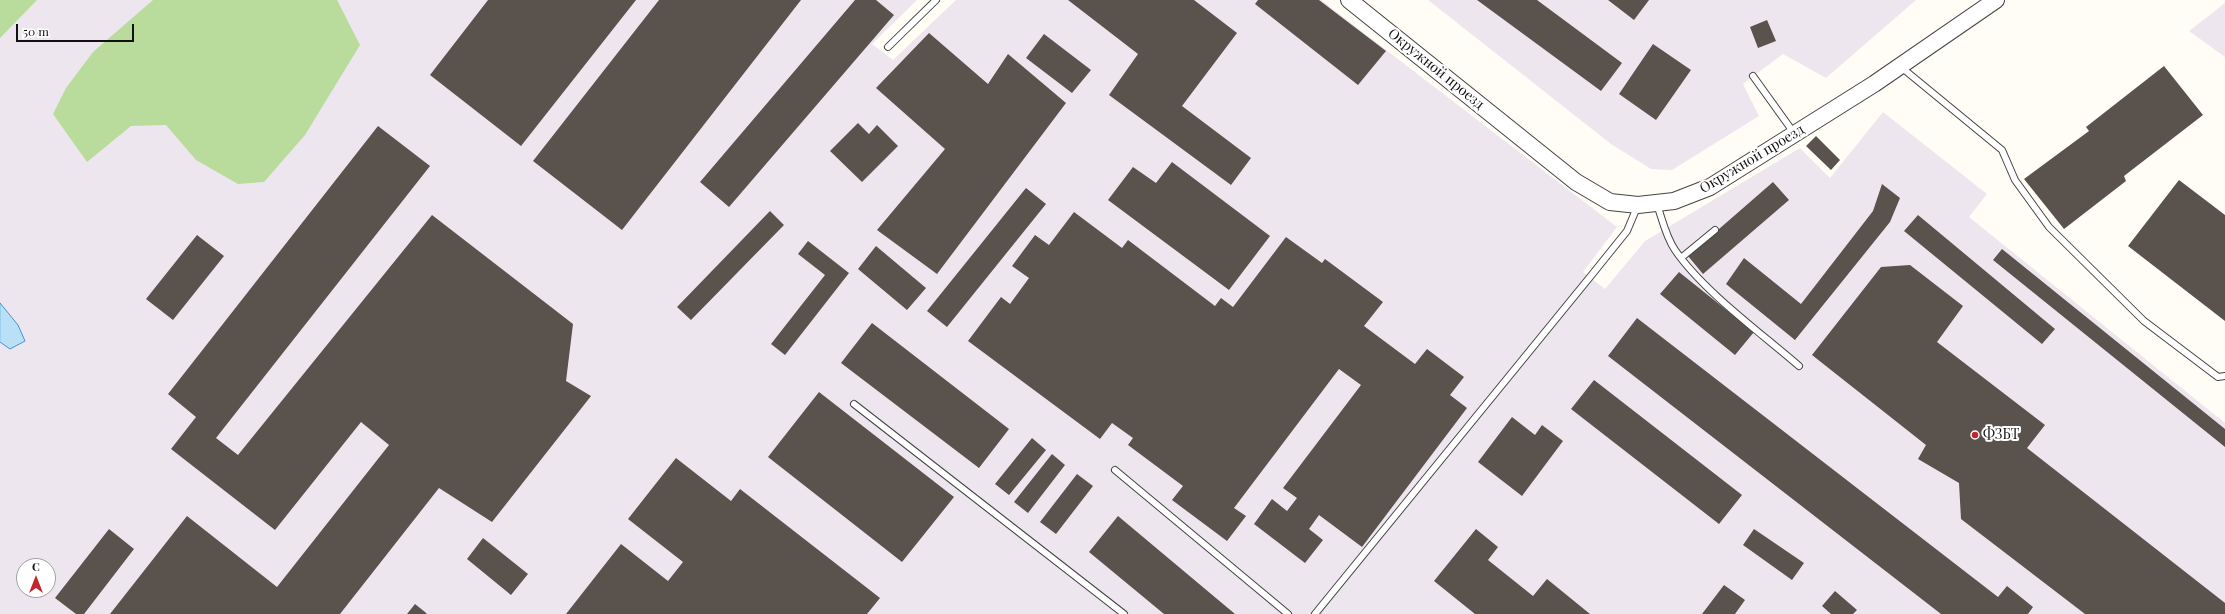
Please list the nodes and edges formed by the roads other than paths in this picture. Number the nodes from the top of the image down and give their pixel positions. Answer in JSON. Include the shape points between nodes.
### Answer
{"nodes":[{"id":1,"x":936,"y":0,"type":"edge"},
{"id":2,"x":1996,"y":0,"type":"edge"},
{"id":3,"x":1351,"y":1,"type":"edge"},
{"id":4,"x":888,"y":46,"type":"dead end"},
{"id":5,"x":1900,"y":66,"type":"junction"},
{"id":6,"x":1753,"y":76,"type":"dead end"},
{"id":7,"x":1794,"y":134,"type":"junction"},
{"id":8,"x":1657,"y":203,"type":"junction"},
{"id":9,"x":1638,"y":206,"type":"junction"},
{"id":10,"x":1715,"y":230,"type":"dead end"},
{"id":11,"x":1682,"y":258,"type":"junction"},
{"id":12,"x":1799,"y":366,"type":"dead end"},
{"id":13,"x":2225,"y":376,"type":"edge"},
{"id":14,"x":854,"y":404,"type":"dead end"},
{"id":15,"x":1115,"y":470,"type":"dead end"},
{"id":16,"x":1124,"y":614,"type":"edge"},
{"id":17,"x":1288,"y":614,"type":"edge"},
{"id":18,"x":1315,"y":614,"type":"edge"}],
"edges":[{"from":1,"to":4,"type":"lane"},
{"from":2,"to":5,"type":"street","name":"Окружной проезд"},
{"from":3,"to":9,"type":"street","name":"Окружной проезд","via":[[1576,182],[1610,202]]},
{"from":5,"to":7,"type":"street","name":"Окружной проезд"},
{"from":5,"to":13,"type":"lane","via":[[2002,150],[2015,180],[2049,228],[2144,321],[2218,378]]},
{"from":6,"to":7,"type":"lane"},
{"from":7,"to":8,"type":"street","name":"Окружной проезд","via":[[1710,187],[1674,201]]},
{"from":8,"to":9,"type":"street","name":"Окружной проезд"},
{"from":8,"to":11,"type":"lane","via":[[1670,241]]},
{"from":9,"to":18,"type":"lane","via":[[1627,231],[1595,272]]},
{"from":10,"to":11,"type":"lane"},
{"from":11,"to":12,"type":"lane","via":[[1710,289]]},
{"from":14,"to":16,"type":"lane"},
{"from":15,"to":17,"type":"lane"}]}
